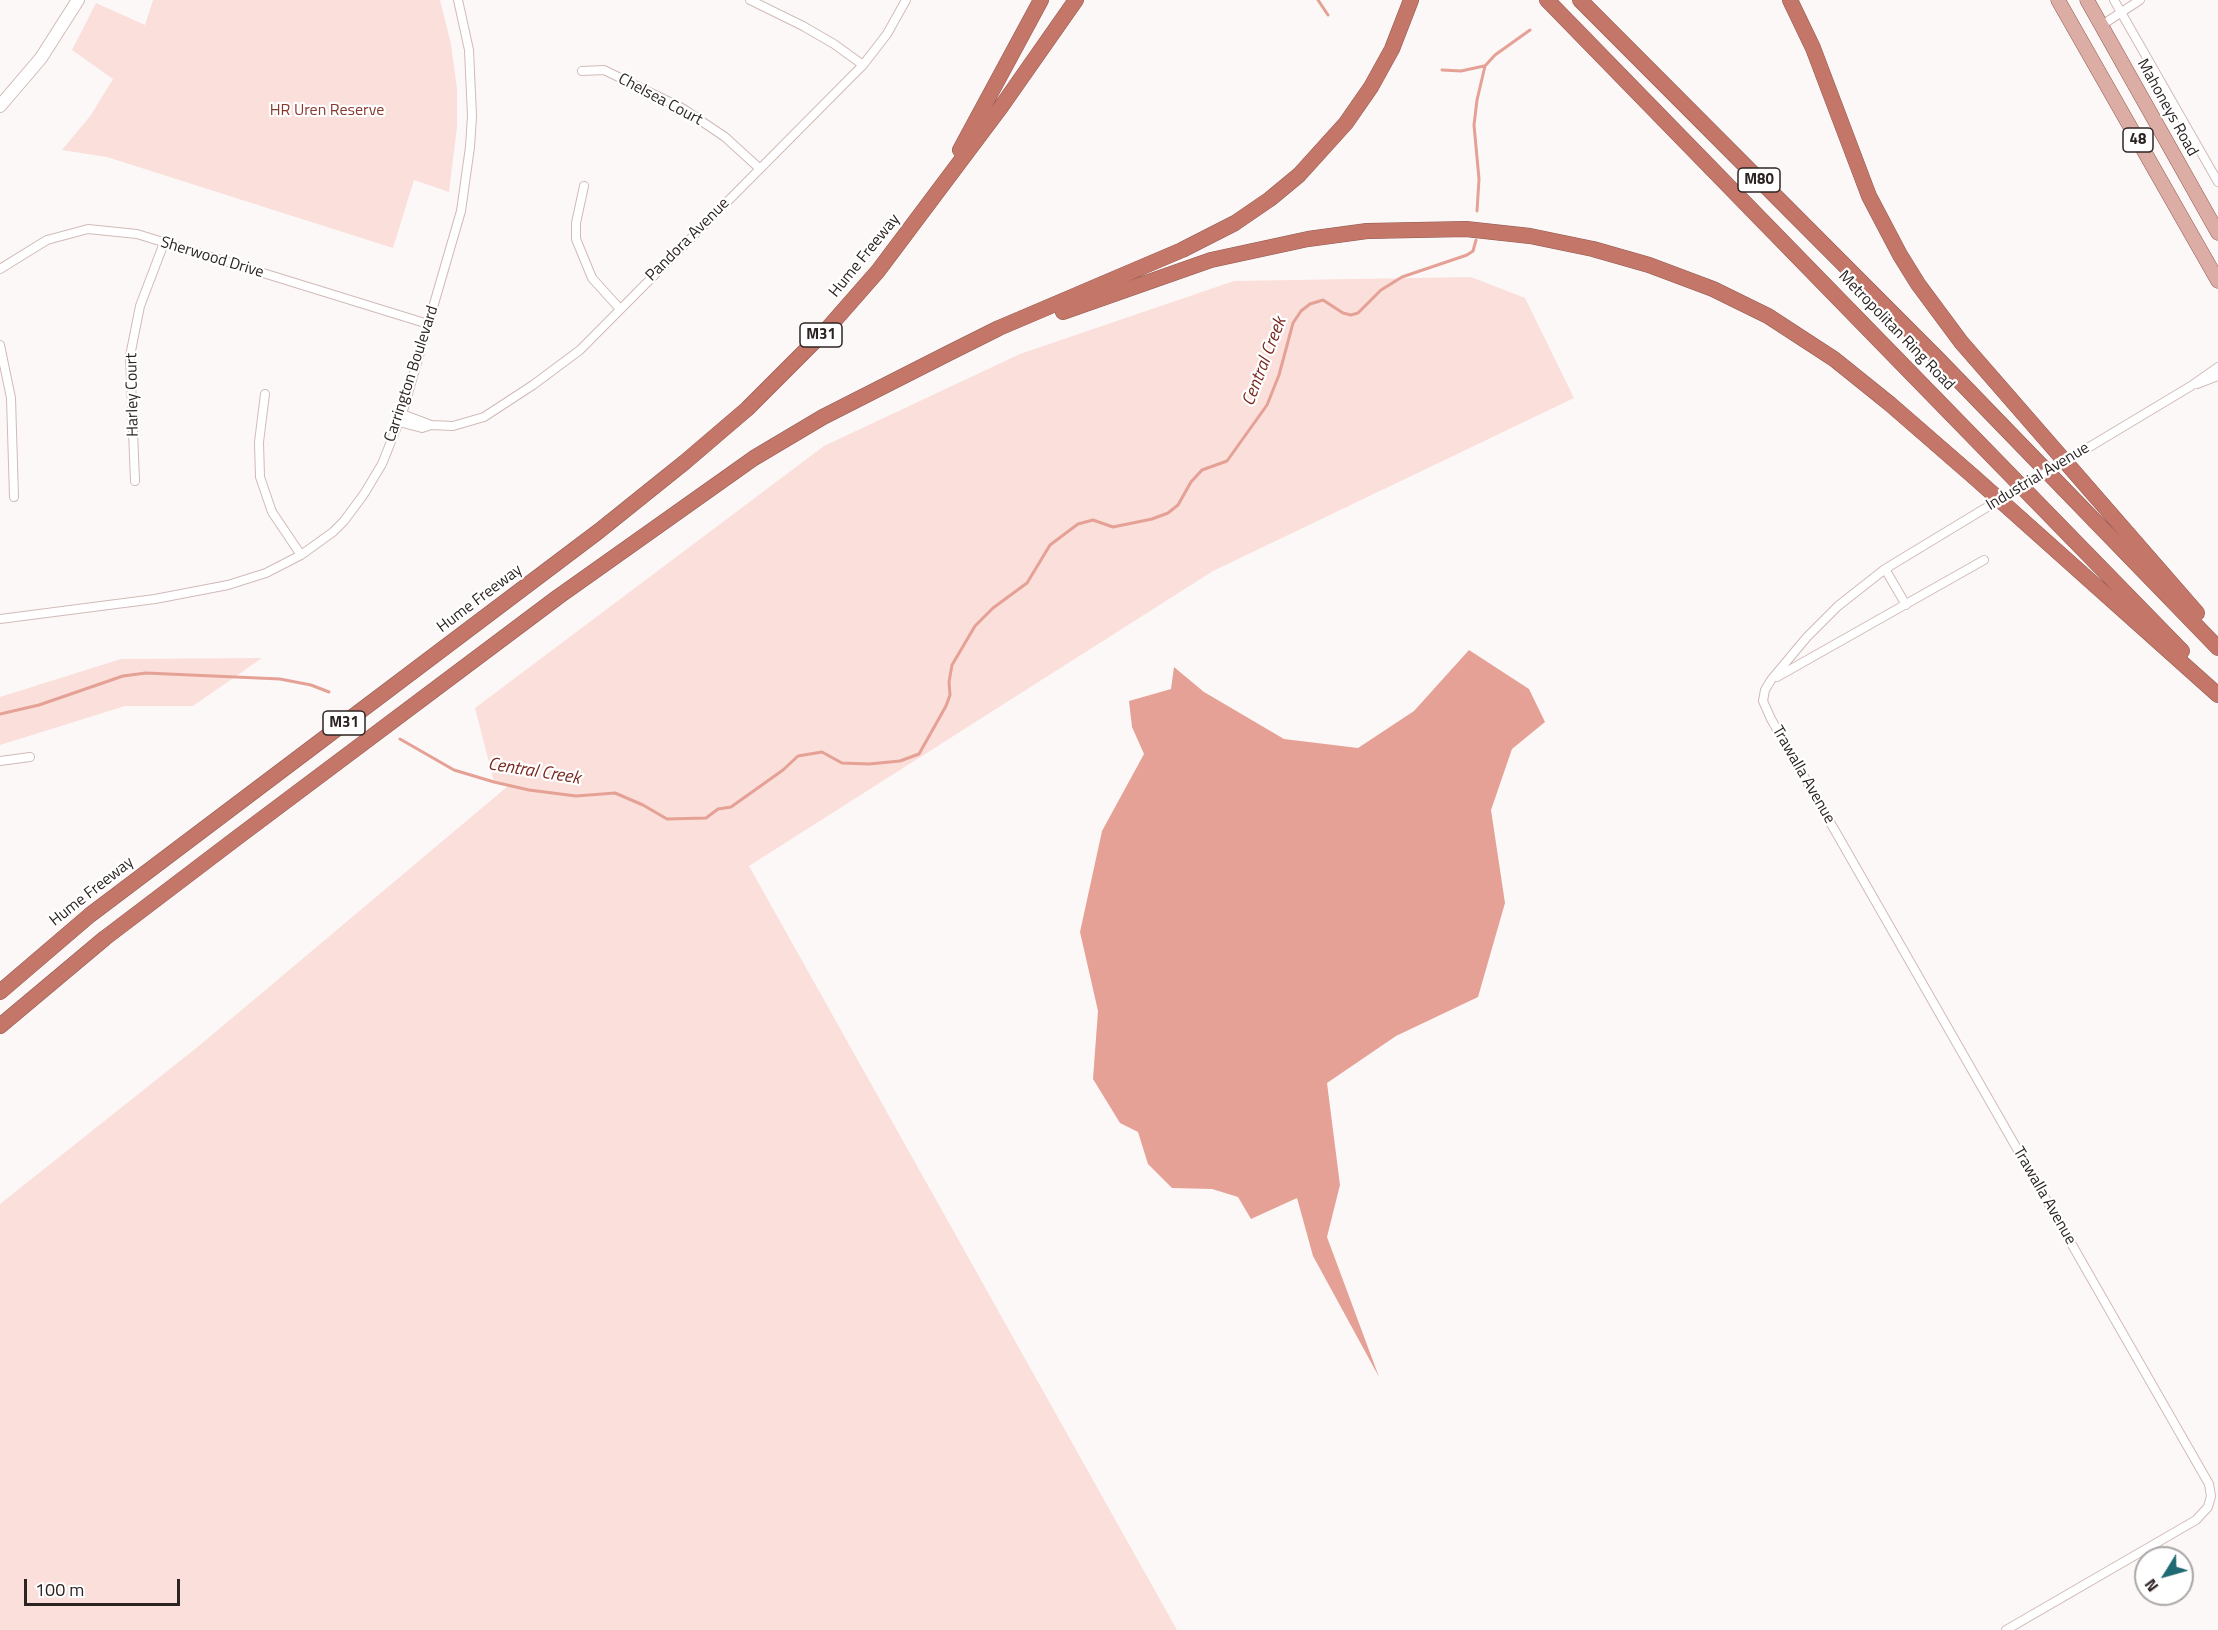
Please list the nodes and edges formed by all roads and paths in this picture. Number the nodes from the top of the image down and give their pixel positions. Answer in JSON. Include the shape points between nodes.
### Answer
{"nodes":[{"id":1,"x":78,"y":0,"type":"edge"},
{"id":2,"x":458,"y":0,"type":"edge"},
{"id":3,"x":750,"y":0,"type":"edge"},
{"id":4,"x":906,"y":0,"type":"edge"},
{"id":5,"x":1041,"y":0,"type":"edge"},
{"id":6,"x":1076,"y":0,"type":"edge"},
{"id":7,"x":1411,"y":0,"type":"edge"},
{"id":8,"x":1548,"y":0,"type":"edge"},
{"id":9,"x":1580,"y":0,"type":"edge"},
{"id":10,"x":1790,"y":0,"type":"edge"},
{"id":11,"x":2058,"y":0,"type":"edge"},
{"id":12,"x":2087,"y":0,"type":"edge"},
{"id":13,"x":2114,"y":0,"type":"edge"},
{"id":14,"x":2140,"y":0,"type":"edge"},
{"id":15,"x":2121,"y":12,"type":"junction"},
{"id":16,"x":2102,"y":25,"type":"junction"},
{"id":17,"x":862,"y":65,"type":"junction"},
{"id":18,"x":582,"y":71,"type":"dead end"},
{"id":19,"x":5,"y":98,"type":"edge"},
{"id":20,"x":0,"y":106,"type":"edge"},
{"id":21,"x":759,"y":168,"type":"junction"},
{"id":22,"x":2218,"y":182,"type":"edge"},
{"id":23,"x":584,"y":186,"type":"dead end"},
{"id":24,"x":938,"y":189,"type":"junction"},
{"id":25,"x":2218,"y":233,"type":"edge"},
{"id":26,"x":165,"y":243,"type":"junction"},
{"id":27,"x":0,"y":269,"type":"edge"},
{"id":28,"x":2218,"y":280,"type":"edge"},
{"id":29,"x":620,"y":309,"type":"junction"},
{"id":30,"x":428,"y":324,"type":"junction"},
{"id":31,"x":0,"y":345,"type":"edge"},
{"id":32,"x":949,"y":352,"type":"junction"},
{"id":33,"x":2218,"y":367,"type":"edge"},
{"id":34,"x":2218,"y":376,"type":"edge"},
{"id":35,"x":2191,"y":386,"type":"junction"},
{"id":36,"x":265,"y":394,"type":"dead end"},
{"id":37,"x":400,"y":418,"type":"junction"},
{"id":38,"x":135,"y":481,"type":"dead end"},
{"id":39,"x":14,"y":497,"type":"dead end"},
{"id":40,"x":301,"y":555,"type":"junction"},
{"id":41,"x":1984,"y":560,"type":"dead end"},
{"id":42,"x":1885,"y":569,"type":"junction"},
{"id":43,"x":1906,"y":605,"type":"junction"},
{"id":44,"x":0,"y":619,"type":"edge"},
{"id":45,"x":2218,"y":637,"type":"edge"},
{"id":46,"x":2218,"y":648,"type":"edge"},
{"id":47,"x":1771,"y":680,"type":"junction"},
{"id":48,"x":2218,"y":687,"type":"edge"},
{"id":49,"x":2218,"y":695,"type":"edge"},
{"id":50,"x":30,"y":757,"type":"dead end"},
{"id":51,"x":0,"y":761,"type":"edge"},
{"id":52,"x":0,"y":992,"type":"edge"},
{"id":53,"x":0,"y":1026,"type":"edge"},
{"id":54,"x":2006,"y":1630,"type":"edge"}],
"edges":[{"from":1,"to":19,"type":"street","via":[[41,58]]},
{"from":2,"to":30,"type":"street","name":"Carrington Boulevard","via":[[469,50],[470,147],[461,211]]},
{"from":3,"to":17,"type":"street","via":[[803,26]]},
{"from":4,"to":17,"type":"street","name":"Pandora Avenue","via":[[887,34]]},
{"from":5,"to":24,"type":"highway"},
{"from":6,"to":24,"type":"highway"},
{"from":7,"to":32,"type":"highway","via":[[1392,49],[1346,123],[1299,175],[1270,199],[1235,223],[1182,250]]},
{"from":8,"to":48,"type":"highway","name":"Metropolitan Ring Road","number":"M80"},
{"from":9,"to":46,"type":"highway","name":"Metropolitan Ring Road","number":"M80","via":[[1938,359]]},
{"from":10,"to":45,"type":"highway","via":[[1813,48],[1869,196],[1918,284],[1961,342]]},
{"from":11,"to":28,"type":"main road","number":"48"},
{"from":12,"to":16,"type":"main road","name":"Mahoneys Road","number":"48"},
{"from":13,"to":15,"type":"street","name":"Mahoneys Road"},
{"from":14,"to":15,"type":"street"},
{"from":15,"to":16,"type":"street"},
{"from":15,"to":22,"type":"street","name":"Mahoneys Road"},
{"from":16,"to":25,"type":"main road","name":"Mahoneys Road","number":"48"},
{"from":17,"to":21,"type":"street","name":"Pandora Avenue"},
{"from":18,"to":21,"type":"street","name":"Chelsea Court","via":[[604,70],[682,108],[725,137]]},
{"from":19,"to":20,"type":"street"},
{"from":21,"to":29,"type":"street","name":"Pandora Avenue"},
{"from":23,"to":29,"type":"street","via":[[576,238],[592,278]]},
{"from":24,"to":52,"type":"highway","name":"Hume Freeway","number":"M31","via":[[852,301],[779,379],[717,435],[599,531],[90,915]]},
{"from":26,"to":27,"type":"street","name":"Sherwood Drive","via":[[137,234],[88,229],[47,240]]},
{"from":26,"to":30,"type":"street","name":"Sherwood Drive"},
{"from":26,"to":38,"type":"street","name":"Harley Court","via":[[140,306],[130,356]]},
{"from":29,"to":37,"type":"street","name":"Pandora Avenue","via":[[580,350],[484,417],[453,426]]},
{"from":30,"to":37,"type":"street","name":"Carrington Boulevard"},
{"from":31,"to":39,"type":"street","via":[[11,398]]},
{"from":32,"to":49,"type":"highway","via":[[1211,260],[1308,239],[1367,231],[1466,230],[1530,236],[1593,249],[1713,290],[1768,316],[1834,359],[1974,477]]},
{"from":32,"to":53,"type":"highway","number":"M31","via":[[814,422],[702,493],[124,923]]},
{"from":33,"to":35,"type":"street","name":"Industrial Avenue"},
{"from":34,"to":35,"type":"street","name":"Industrial Avenue"},
{"from":35,"to":42,"type":"street","name":"Industrial Avenue","bridge":true},
{"from":36,"to":40,"type":"street","via":[[259,442],[260,477],[272,512]]},
{"from":37,"to":40,"type":"street","name":"Carrington Boulevard","via":[[382,464],[344,522]]},
{"from":40,"to":44,"type":"street","name":"Carrington Boulevard","via":[[266,573],[228,585],[155,599]]},
{"from":41,"to":43,"type":"street"},
{"from":42,"to":43,"type":"street"},
{"from":42,"to":47,"type":"street","name":"Industrial Avenue","via":[[1838,606]]},
{"from":43,"to":47,"type":"street"},
{"from":47,"to":54,"type":"street","name":"Trawalla Avenue","via":[[1763,701],[1771,719],[2209,1484],[2208,1507],[2196,1520]]},
{"from":50,"to":51,"type":"street"}]}
